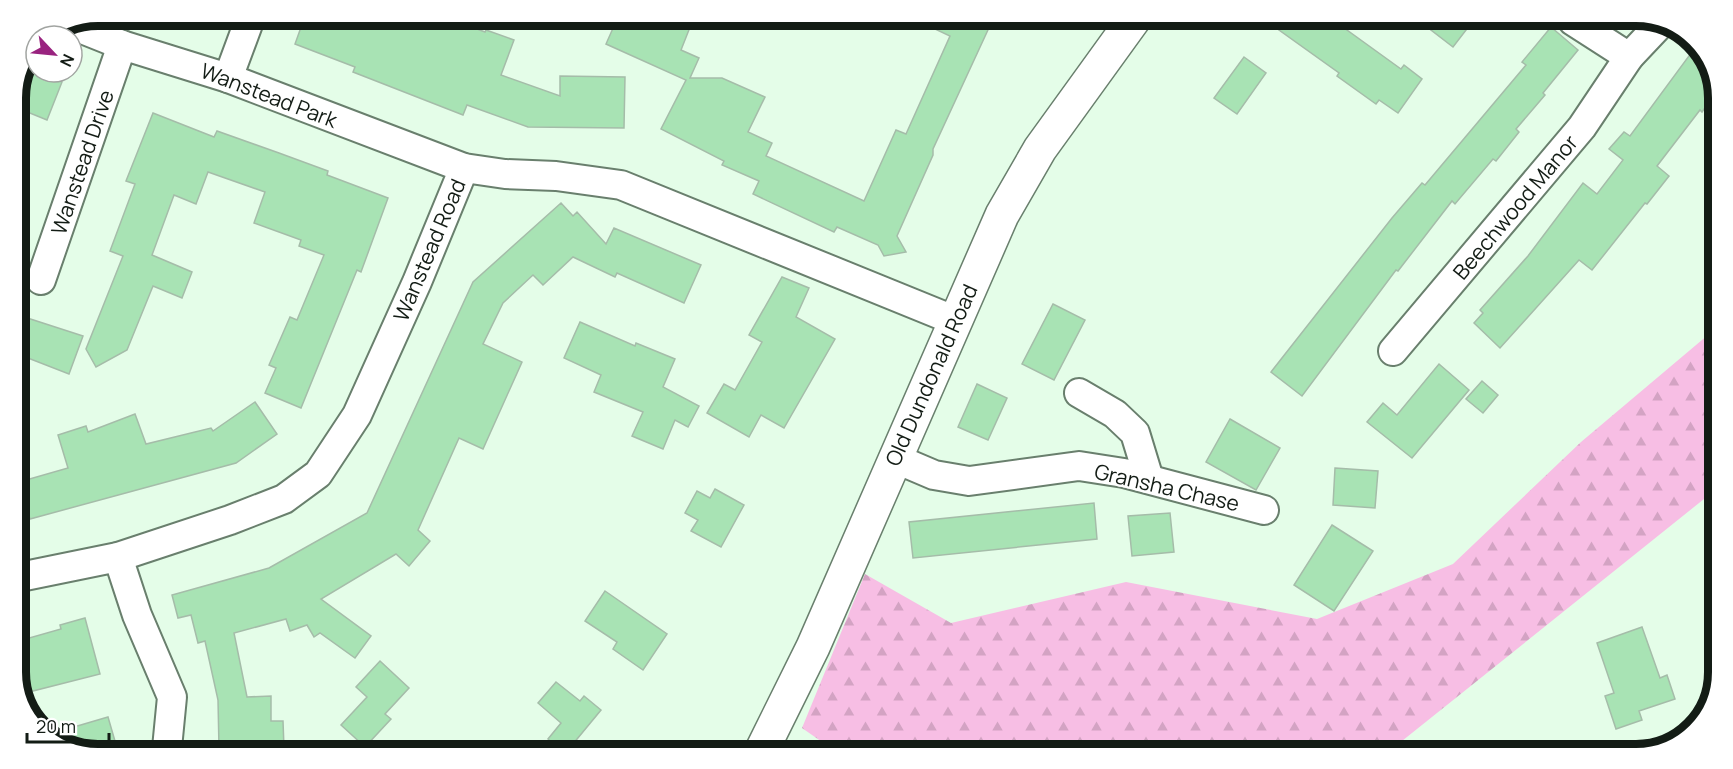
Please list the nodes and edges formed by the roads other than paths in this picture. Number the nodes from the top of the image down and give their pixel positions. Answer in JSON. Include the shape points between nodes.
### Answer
{"nodes":[{"id":1,"x":247,"y":26,"type":"edge"},
{"id":2,"x":1129,"y":26,"type":"edge"},
{"id":3,"x":1581,"y":26,"type":"edge"},
{"id":4,"x":1656,"y":29,"type":"edge"},
{"id":5,"x":84,"y":30,"type":"edge"},
{"id":6,"x":123,"y":45,"type":"junction"},
{"id":7,"x":1629,"y":57,"type":"junction"},
{"id":8,"x":228,"y":78,"type":"junction"},
{"id":9,"x":464,"y":168,"type":"junction"},
{"id":10,"x":41,"y":280,"type":"dead end"},
{"id":11,"x":956,"y":321,"type":"junction"},
{"id":12,"x":1393,"y":351,"type":"dead end"},
{"id":13,"x":1079,"y":393,"type":"dead end"},
{"id":14,"x":894,"y":458,"type":"junction"},
{"id":15,"x":1149,"y":479,"type":"junction"},
{"id":16,"x":1264,"y":510,"type":"dead end"},
{"id":17,"x":118,"y":557,"type":"junction"},
{"id":18,"x":26,"y":576,"type":"edge"},
{"id":19,"x":166,"y":744,"type":"edge"},
{"id":20,"x":765,"y":744,"type":"edge"}],
"edges":[{"from":1,"to":8,"type":"street"},
{"from":2,"to":11,"type":"street","name":"Old Dundonald Road","via":[[1040,149],[1002,215]]},
{"from":3,"to":7,"type":"street"},
{"from":4,"to":7,"type":"street","name":"Beechwood Manor"},
{"from":5,"to":6,"type":"street","name":"Wanstead Park"},
{"from":6,"to":8,"type":"street","name":"Wanstead Park"},
{"from":6,"to":10,"type":"street","name":"Wanstead Drive"},
{"from":7,"to":12,"type":"street","name":"Beechwood Manor","via":[[1582,127]]},
{"from":8,"to":9,"type":"street","name":"Wanstead Park"},
{"from":9,"to":11,"type":"street","name":"Wanstead Road","via":[[621,185]]},
{"from":9,"to":17,"type":"street","name":"Wanstead Road","via":[[357,415],[318,474],[284,499]]},
{"from":11,"to":14,"type":"street","name":"Old Dundonald Road"},
{"from":13,"to":15,"type":"street","via":[[1115,414],[1135,434]]},
{"from":14,"to":15,"type":"street","name":"Gransha Chase","via":[[934,475],[969,481],[1079,466]]},
{"from":14,"to":20,"type":"street","name":"Old Dundonald Road","via":[[813,647]]},
{"from":15,"to":16,"type":"street","name":"Gransha Chase"},
{"from":17,"to":18,"type":"street","name":"Wanstead Road"},
{"from":17,"to":19,"type":"street","via":[[137,615],[172,697]]}]}
